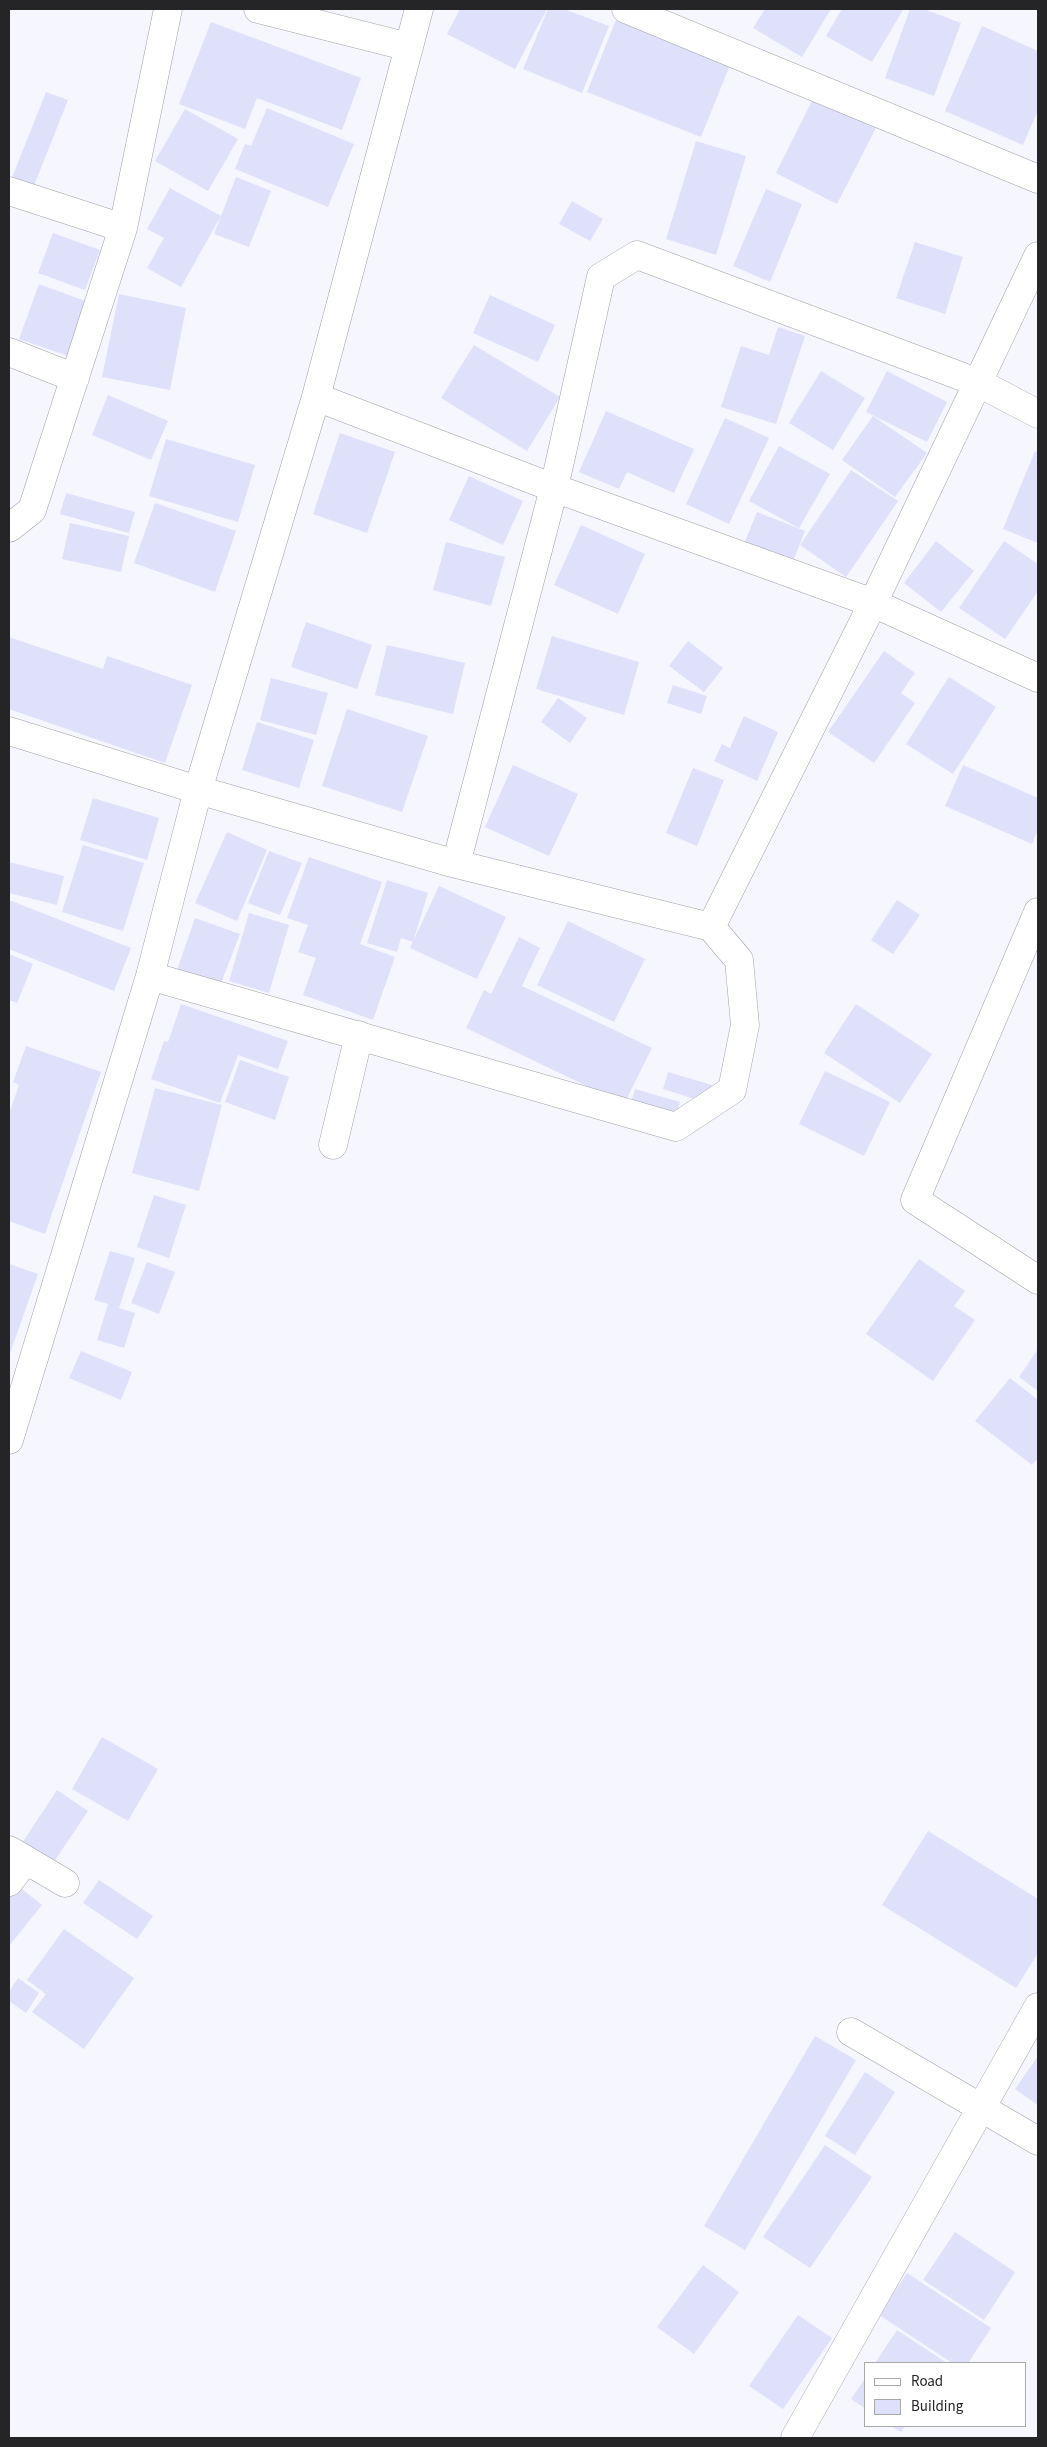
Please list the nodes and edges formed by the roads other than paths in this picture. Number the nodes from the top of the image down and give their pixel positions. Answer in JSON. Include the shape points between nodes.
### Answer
{"nodes":[{"id":1,"x":258,"y":9,"type":"edge"},
{"id":2,"x":419,"y":9,"type":"edge"},
{"id":3,"x":626,"y":9,"type":"edge"},
{"id":4,"x":160,"y":11,"type":"edge"},
{"id":5,"x":409,"y":47,"type":"junction"},
{"id":6,"x":1038,"y":179,"type":"edge"},
{"id":7,"x":9,"y":191,"type":"edge"},
{"id":8,"x":123,"y":228,"type":"junction"},
{"id":9,"x":1038,"y":256,"type":"edge"},
{"id":10,"x":9,"y":352,"type":"edge"},
{"id":11,"x":75,"y":378,"type":"junction"},
{"id":12,"x":979,"y":383,"type":"junction"},
{"id":13,"x":316,"y":397,"type":"junction"},
{"id":14,"x":1038,"y":414,"type":"edge"},
{"id":15,"x":554,"y":488,"type":"junction"},
{"id":16,"x":9,"y":528,"type":"edge"},
{"id":17,"x":873,"y":603,"type":"junction"},
{"id":18,"x":1038,"y":678,"type":"edge"},
{"id":19,"x":10,"y":737,"type":"edge"},
{"id":20,"x":198,"y":790,"type":"junction"},
{"id":21,"x":456,"y":864,"type":"junction"},
{"id":22,"x":1038,"y":912,"type":"edge"},
{"id":23,"x":711,"y":927,"type":"junction"},
{"id":24,"x":150,"y":976,"type":"junction"},
{"id":25,"x":359,"y":1035,"type":"junction"},
{"id":26,"x":333,"y":1145,"type":"dead end"},
{"id":27,"x":1038,"y":1280,"type":"edge"},
{"id":28,"x":9,"y":1440,"type":"edge"},
{"id":29,"x":17,"y":1855,"type":"edge"},
{"id":30,"x":9,"y":1882,"type":"edge"},
{"id":31,"x":65,"y":1883,"type":"dead end"},
{"id":32,"x":1038,"y":2006,"type":"edge"},
{"id":33,"x":851,"y":2032,"type":"dead end"},
{"id":34,"x":980,"y":2109,"type":"junction"},
{"id":35,"x":1038,"y":2141,"type":"edge"},
{"id":36,"x":795,"y":2438,"type":"edge"}],
"edges":[{"from":1,"to":5,"type":"street"},
{"from":2,"to":5,"type":"street"},
{"from":3,"to":6,"type":"street"},
{"from":4,"to":8,"type":"street"},
{"from":5,"to":13,"type":"street"},
{"from":7,"to":8,"type":"street"},
{"from":8,"to":11,"type":"street"},
{"from":9,"to":12,"type":"street"},
{"from":10,"to":11,"type":"street"},
{"from":11,"to":16,"type":"street","via":[[32,510]]},
{"from":12,"to":14,"type":"street"},
{"from":12,"to":15,"type":"street","via":[[637,255],[601,277]]},
{"from":12,"to":17,"type":"street"},
{"from":13,"to":15,"type":"street"},
{"from":13,"to":20,"type":"street"},
{"from":15,"to":17,"type":"street"},
{"from":15,"to":21,"type":"street"},
{"from":17,"to":18,"type":"street"},
{"from":17,"to":23,"type":"street"},
{"from":19,"to":20,"type":"street"},
{"from":20,"to":21,"type":"street"},
{"from":20,"to":24,"type":"street"},
{"from":21,"to":23,"type":"street"},
{"from":22,"to":27,"type":"street","via":[[915,1200]]},
{"from":23,"to":25,"type":"street","via":[[739,960],[745,1025],[732,1090],[676,1127]]},
{"from":24,"to":25,"type":"street"},
{"from":24,"to":28,"type":"street"},
{"from":25,"to":26,"type":"street"},
{"from":29,"to":30,"type":"street"},
{"from":29,"to":31,"type":"street"},
{"from":32,"to":34,"type":"street"},
{"from":33,"to":34,"type":"street"},
{"from":34,"to":35,"type":"street"},
{"from":34,"to":36,"type":"street"}]}
